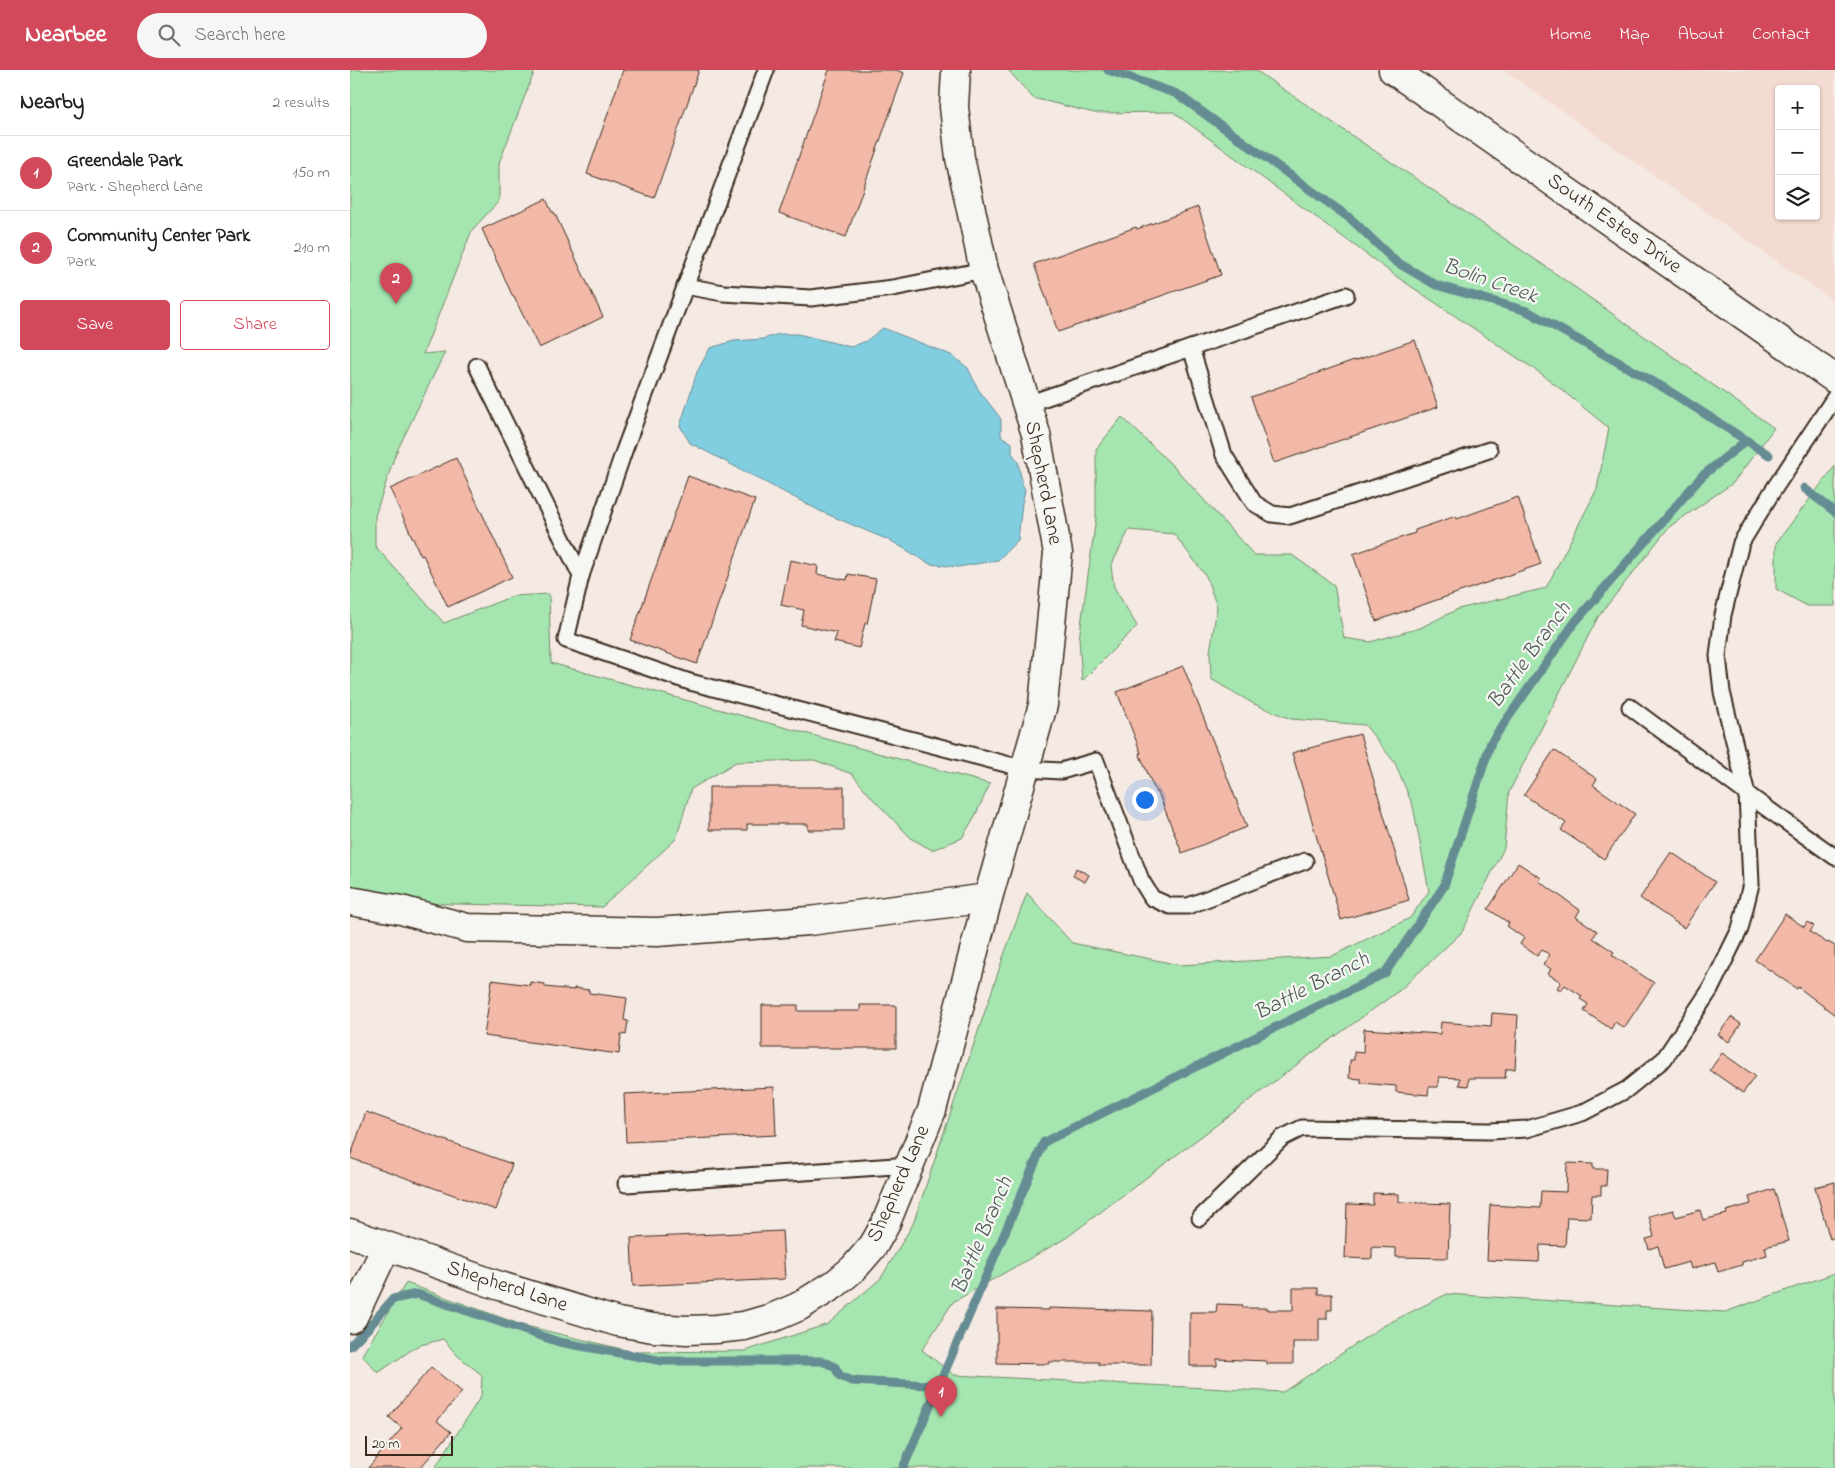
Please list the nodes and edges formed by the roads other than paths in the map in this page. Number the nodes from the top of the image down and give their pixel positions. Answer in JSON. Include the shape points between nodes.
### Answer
{"nodes":[{"id":1,"x":766,"y":70,"type":"edge"},
{"id":2,"x":956,"y":70,"type":"edge"},
{"id":3,"x":1392,"y":70,"type":"edge"},
{"id":4,"x":984,"y":270,"type":"junction"},
{"id":5,"x":685,"y":286,"type":"junction"},
{"id":6,"x":1346,"y":295,"type":"dead end"},
{"id":7,"x":1192,"y":348,"type":"junction"},
{"id":8,"x":477,"y":366,"type":"dead end"},
{"id":9,"x":1835,"y":380,"type":"edge"},
{"id":10,"x":1835,"y":397,"type":"edge"},
{"id":11,"x":1027,"y":404,"type":"junction"},
{"id":12,"x":1489,"y":450,"type":"dead end"},
{"id":13,"x":581,"y":576,"type":"junction"},
{"id":14,"x":1630,"y":707,"type":"dead end"},
{"id":15,"x":1025,"y":769,"type":"junction"},
{"id":16,"x":1747,"y":794,"type":"junction"},
{"id":17,"x":1835,"y":857,"type":"edge"},
{"id":18,"x":1306,"y":860,"type":"dead end"},
{"id":19,"x":988,"y":898,"type":"junction"},
{"id":20,"x":350,"y":901,"type":"edge"},
{"id":21,"x":910,"y":1165,"type":"junction"},
{"id":22,"x":626,"y":1184,"type":"dead end"},
{"id":23,"x":1200,"y":1218,"type":"dead end"},
{"id":24,"x":350,"y":1233,"type":"edge"},
{"id":25,"x":386,"y":1247,"type":"junction"},
{"id":26,"x":350,"y":1319,"type":"edge"}],
"edges":[{"from":1,"to":5,"type":"lane"},
{"from":2,"to":4,"type":"street","name":"Shepherd Lane","via":[[954,107],[960,158]]},
{"from":3,"to":9,"type":"street","name":"South Estes Drive"},
{"from":4,"to":5,"type":"lane","via":[[893,288],[811,298],[723,293]]},
{"from":4,"to":11,"type":"street","name":"Shepherd Lane"},
{"from":5,"to":13,"type":"lane"},
{"from":6,"to":7,"type":"lane"},
{"from":7,"to":11,"type":"lane"},
{"from":7,"to":12,"type":"lane","via":[[1224,455],[1254,503],[1272,514],[1290,516]]},
{"from":8,"to":13,"type":"lane"},
{"from":10,"to":16,"type":"lane","via":[[1741,543],[1723,615],[1718,656],[1722,692]]},
{"from":11,"to":15,"type":"street","name":"Shepherd Lane","via":[[1036,434],[1058,553],[1043,705]]},
{"from":13,"to":15,"type":"lane","via":[[566,640],[690,682]]},
{"from":14,"to":16,"type":"lane"},
{"from":15,"to":18,"type":"lane","via":[[1061,771],[1096,761],[1141,880],[1152,898],[1170,906],[1188,906]]},
{"from":15,"to":19,"type":"street","name":"Shepherd Lane"},
{"from":16,"to":17,"type":"lane"},
{"from":16,"to":23,"type":"lane","via":[[1751,884],[1740,929],[1710,990],[1664,1059],[1626,1090],[1582,1113],[1527,1129],[1302,1128],[1282,1138]]},
{"from":19,"to":20,"type":"street","via":[[809,921],[657,932],[468,928],[401,910]]},
{"from":19,"to":21,"type":"street","name":"Shepherd Lane","via":[[932,1110]]},
{"from":21,"to":22,"type":"lane"},
{"from":21,"to":25,"type":"street","name":"Shepherd Lane","via":[[885,1225],[873,1246],[854,1268],[798,1307],[744,1326],[687,1330],[618,1322]]},
{"from":24,"to":25,"type":"street","name":"Shepherd Lane"},
{"from":25,"to":26,"type":"street"}]}
